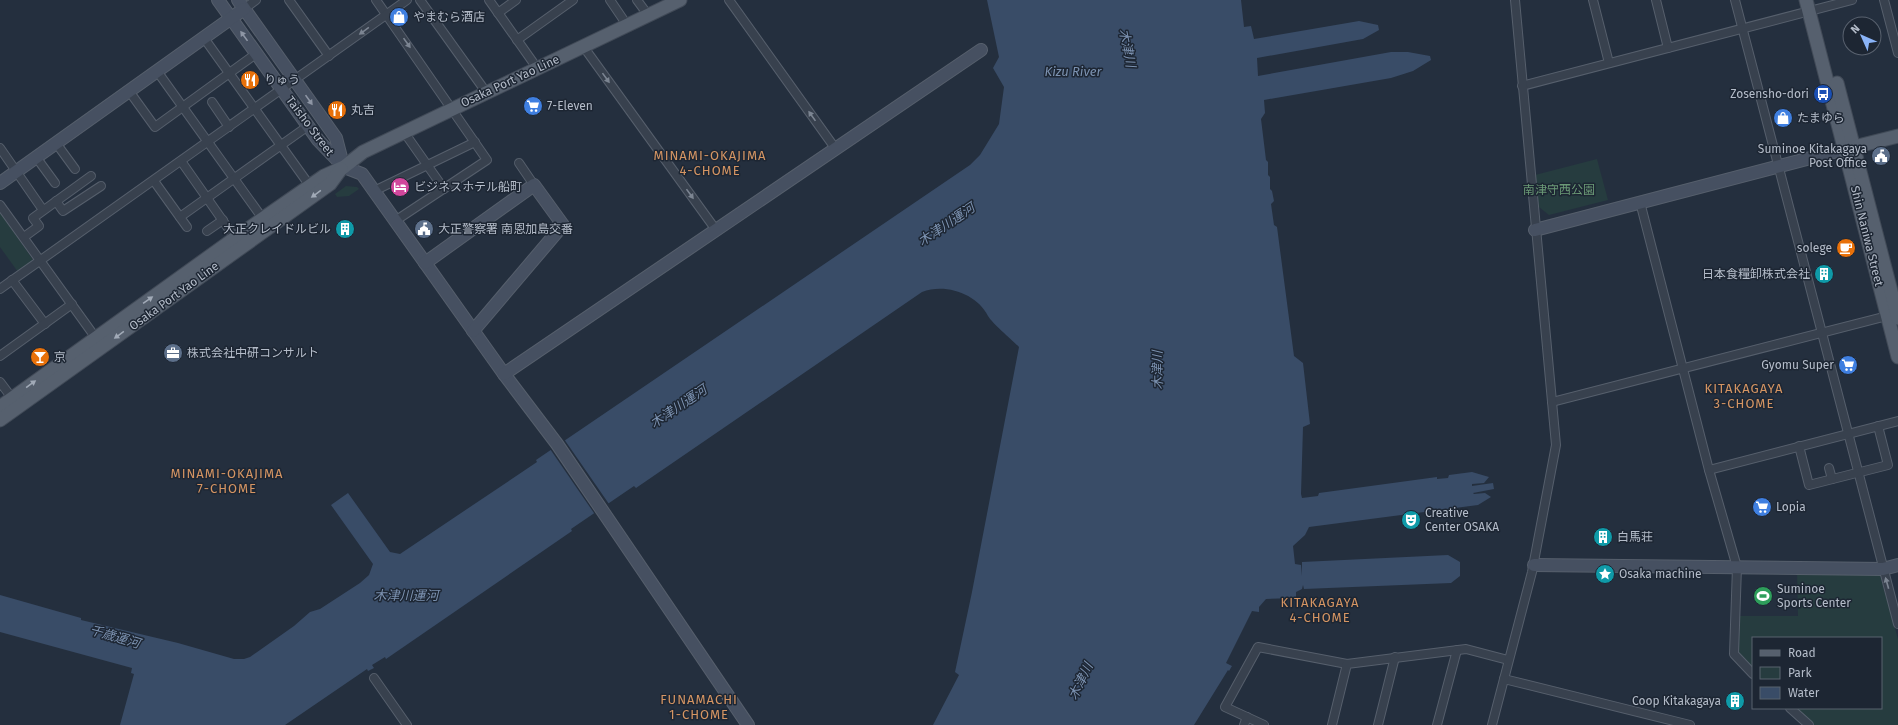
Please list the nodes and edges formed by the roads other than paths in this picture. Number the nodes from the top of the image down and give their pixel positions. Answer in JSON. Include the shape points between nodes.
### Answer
{"nodes":[{"id":1,"x":218,"y":0,"type":"edge"},
{"id":2,"x":256,"y":0,"type":"edge"},
{"id":3,"x":289,"y":0,"type":"edge"},
{"id":4,"x":376,"y":0,"type":"edge"},
{"id":5,"x":407,"y":0,"type":"edge"},
{"id":6,"x":420,"y":0,"type":"edge"},
{"id":7,"x":489,"y":0,"type":"edge"},
{"id":8,"x":516,"y":0,"type":"edge"},
{"id":9,"x":573,"y":0,"type":"edge"},
{"id":10,"x":610,"y":0,"type":"edge"},
{"id":11,"x":637,"y":0,"type":"edge"},
{"id":12,"x":680,"y":0,"type":"edge"},
{"id":13,"x":729,"y":0,"type":"edge"},
{"id":14,"x":1515,"y":0,"type":"edge"},
{"id":15,"x":1593,"y":0,"type":"edge"},
{"id":16,"x":1656,"y":0,"type":"edge"},
{"id":17,"x":1735,"y":0,"type":"edge"},
{"id":18,"x":1852,"y":0,"type":"edge"},
{"id":19,"x":1884,"y":0,"type":"edge"},
{"id":20,"x":241,"y":4,"type":"edge"},
{"id":21,"x":1812,"y":5,"type":"edge"},
{"id":22,"x":498,"y":13,"type":"junction"},
{"id":23,"x":386,"y":14,"type":"junction"},
{"id":24,"x":648,"y":15,"type":"junction"},
{"id":25,"x":231,"y":18,"type":"junction"},
{"id":26,"x":627,"y":25,"type":"junction"},
{"id":27,"x":1742,"y":29,"type":"junction"},
{"id":28,"x":204,"y":38,"type":"junction"},
{"id":29,"x":517,"y":40,"type":"junction"},
{"id":30,"x":583,"y":46,"type":"junction"},
{"id":31,"x":1668,"y":48,"type":"junction"},
{"id":32,"x":981,"y":50,"type":"dead end"},
{"id":33,"x":257,"y":53,"type":"junction"},
{"id":34,"x":1898,"y":53,"type":"edge"},
{"id":35,"x":329,"y":56,"type":"junction"},
{"id":36,"x":1609,"y":64,"type":"junction"},
{"id":37,"x":537,"y":68,"type":"junction"},
{"id":38,"x":157,"y":71,"type":"junction"},
{"id":39,"x":229,"y":74,"type":"junction"},
{"id":40,"x":295,"y":80,"type":"junction"},
{"id":41,"x":1522,"y":86,"type":"junction"},
{"id":42,"x":283,"y":90,"type":"junction"},
{"id":43,"x":129,"y":91,"type":"junction"},
{"id":44,"x":486,"y":92,"type":"junction"},
{"id":45,"x":212,"y":102,"type":"dead end"},
{"id":46,"x":182,"y":107,"type":"junction"},
{"id":47,"x":452,"y":108,"type":"junction"},
{"id":48,"x":255,"y":109,"type":"junction"},
{"id":49,"x":308,"y":126,"type":"junction"},
{"id":50,"x":229,"y":127,"type":"junction"},
{"id":51,"x":404,"y":132,"type":"junction"},
{"id":52,"x":1898,"y":136,"type":"edge"},
{"id":53,"x":208,"y":142,"type":"junction"},
{"id":54,"x":475,"y":142,"type":"junction"},
{"id":55,"x":56,"y":143,"type":"junction"},
{"id":56,"x":279,"y":145,"type":"junction"},
{"id":57,"x":0,"y":148,"type":"edge"},
{"id":58,"x":835,"y":148,"type":"junction"},
{"id":59,"x":1849,"y":148,"type":"junction"},
{"id":60,"x":36,"y":157,"type":"junction"},
{"id":61,"x":181,"y":161,"type":"junction"},
{"id":62,"x":519,"y":163,"type":"dead end"},
{"id":63,"x":427,"y":165,"type":"junction"},
{"id":64,"x":344,"y":166,"type":"junction"},
{"id":65,"x":1778,"y":166,"type":"junction"},
{"id":66,"x":75,"y":169,"type":"dead end"},
{"id":67,"x":16,"y":171,"type":"junction"},
{"id":68,"x":91,"y":176,"type":"dead end"},
{"id":69,"x":233,"y":178,"type":"junction"},
{"id":70,"x":154,"y":180,"type":"junction"},
{"id":71,"x":0,"y":183,"type":"edge"},
{"id":72,"x":55,"y":183,"type":"dead end"},
{"id":73,"x":534,"y":185,"type":"junction"},
{"id":74,"x":101,"y":186,"type":"dead end"},
{"id":75,"x":310,"y":186,"type":"junction"},
{"id":76,"x":444,"y":189,"type":"junction"},
{"id":77,"x":374,"y":191,"type":"junction"},
{"id":78,"x":206,"y":197,"type":"junction"},
{"id":79,"x":56,"y":202,"type":"junction"},
{"id":80,"x":1640,"y":202,"type":"junction"},
{"id":81,"x":0,"y":205,"type":"edge"},
{"id":82,"x":43,"y":210,"type":"junction"},
{"id":83,"x":180,"y":217,"type":"junction"},
{"id":84,"x":263,"y":219,"type":"junction"},
{"id":85,"x":223,"y":220,"type":"junction"},
{"id":86,"x":395,"y":221,"type":"junction"},
{"id":87,"x":187,"y":227,"type":"dead end"},
{"id":88,"x":716,"y":230,"type":"junction"},
{"id":89,"x":1535,"y":230,"type":"junction"},
{"id":90,"x":207,"y":231,"type":"dead end"},
{"id":91,"x":24,"y":237,"type":"junction"},
{"id":92,"x":235,"y":238,"type":"junction"},
{"id":93,"x":40,"y":260,"type":"junction"},
{"id":94,"x":425,"y":263,"type":"junction"},
{"id":95,"x":12,"y":280,"type":"junction"},
{"id":96,"x":0,"y":289,"type":"edge"},
{"id":97,"x":72,"y":304,"type":"junction"},
{"id":98,"x":1895,"y":315,"type":"edge"},
{"id":99,"x":45,"y":324,"type":"junction"},
{"id":100,"x":473,"y":331,"type":"junction"},
{"id":101,"x":1822,"y":332,"type":"junction"},
{"id":102,"x":99,"y":342,"type":"junction"},
{"id":103,"x":0,"y":356,"type":"edge"},
{"id":104,"x":1898,"y":357,"type":"edge"},
{"id":105,"x":1683,"y":369,"type":"junction"},
{"id":106,"x":504,"y":374,"type":"junction"},
{"id":107,"x":0,"y":382,"type":"edge"},
{"id":108,"x":16,"y":402,"type":"junction"},
{"id":109,"x":1552,"y":402,"type":"junction"},
{"id":110,"x":0,"y":407,"type":"edge"},
{"id":111,"x":0,"y":420,"type":"edge"},
{"id":112,"x":1898,"y":421,"type":"edge"},
{"id":113,"x":1878,"y":426,"type":"junction"},
{"id":114,"x":1848,"y":434,"type":"junction"},
{"id":115,"x":1799,"y":446,"type":"junction"},
{"id":116,"x":1829,"y":468,"type":"dead end"},
{"id":117,"x":1709,"y":470,"type":"junction"},
{"id":118,"x":1858,"y":472,"type":"junction"},
{"id":119,"x":1832,"y":479,"type":"junction"},
{"id":120,"x":1534,"y":564,"type":"junction"},
{"id":121,"x":1898,"y":565,"type":"edge"},
{"id":122,"x":1737,"y":567,"type":"junction"},
{"id":123,"x":1883,"y":569,"type":"junction"},
{"id":124,"x":1898,"y":624,"type":"edge"},
{"id":125,"x":1457,"y":650,"type":"junction"},
{"id":126,"x":1395,"y":657,"type":"junction"},
{"id":127,"x":1508,"y":660,"type":"junction"},
{"id":128,"x":1347,"y":664,"type":"junction"},
{"id":129,"x":1752,"y":673,"type":"edge"},
{"id":130,"x":374,"y":678,"type":"dead end"},
{"id":131,"x":1504,"y":678,"type":"junction"},
{"id":132,"x":1791,"y":709,"type":"edge"},
{"id":133,"x":1245,"y":721,"type":"edge"},
{"id":134,"x":407,"y":725,"type":"edge"},
{"id":135,"x":748,"y":725,"type":"edge"},
{"id":136,"x":1264,"y":725,"type":"edge"},
{"id":137,"x":1332,"y":725,"type":"edge"},
{"id":138,"x":1378,"y":725,"type":"edge"},
{"id":139,"x":1438,"y":725,"type":"edge"},
{"id":140,"x":1492,"y":725,"type":"edge"},
{"id":141,"x":1690,"y":725,"type":"edge"},
{"id":142,"x":1809,"y":725,"type":"edge"}],
"edges":[{"from":1,"to":25,"type":"street","name":"Taisho Street"},
{"from":2,"to":20,"type":"street"},
{"from":3,"to":35,"type":"street"},
{"from":4,"to":23,"type":"street"},
{"from":5,"to":23,"type":"street"},
{"from":6,"to":44,"type":"street"},
{"from":7,"to":22,"type":"street"},
{"from":8,"to":22,"type":"street"},
{"from":9,"to":29,"type":"street"},
{"from":10,"to":26,"type":"street"},
{"from":11,"to":24,"type":"street"},
{"from":12,"to":24,"type":"main road","name":"Osaka Port Yao Line"},
{"from":58,"to":13,"type":"street","one_way":true},
{"from":14,"to":41,"type":"street"},
{"from":15,"to":36,"type":"street"},
{"from":16,"to":31,"type":"street"},
{"from":17,"to":27,"type":"street"},
{"from":18,"to":21,"type":"street"},
{"from":19,"to":34,"type":"street"},
{"from":20,"to":25,"type":"street"},
{"from":20,"to":40,"type":"street","name":"Taisho Street"},
{"from":21,"to":27,"type":"street"},
{"from":21,"to":59,"type":"main road","name":"Shin Naniwa Street"},
{"from":22,"to":29,"type":"street"},
{"from":23,"to":35,"type":"street","one_way":true},
{"from":23,"to":47,"type":"street","one_way":true},
{"from":24,"to":26,"type":"main road","name":"Osaka Port Yao Line"},
{"from":25,"to":28,"type":"street"},
{"from":33,"to":25,"type":"street","name":"Taisho Street","one_way":true},
{"from":26,"to":30,"type":"main road","name":"Osaka Port Yao Line"},
{"from":27,"to":31,"type":"street"},
{"from":27,"to":65,"type":"street"},
{"from":28,"to":38,"type":"street"},
{"from":28,"to":39,"type":"street"},
{"from":29,"to":37,"type":"street"},
{"from":30,"to":37,"type":"main road","name":"Osaka Port Yao Line"},
{"from":30,"to":88,"type":"street","one_way":true},
{"from":31,"to":36,"type":"street"},
{"from":32,"to":58,"type":"street"},
{"from":33,"to":39,"type":"street"},
{"from":33,"to":42,"type":"street","name":"Taisho Street"},
{"from":35,"to":40,"type":"street"},
{"from":36,"to":41,"type":"street"},
{"from":37,"to":44,"type":"main road","name":"Osaka Port Yao Line"},
{"from":38,"to":43,"type":"street"},
{"from":38,"to":46,"type":"street"},
{"from":39,"to":46,"type":"street"},
{"from":39,"to":48,"type":"street"},
{"from":40,"to":42,"type":"street"},
{"from":40,"to":64,"type":"street","name":"Taisho Street","one_way":true,"via":[[336,138]]},
{"from":41,"to":89,"type":"street"},
{"from":42,"to":48,"type":"street"},
{"from":42,"to":49,"type":"street","name":"Taisho Street"},
{"from":43,"to":46,"type":"street","via":[[155,126]]},
{"from":43,"to":55,"type":"street"},
{"from":44,"to":47,"type":"main road","name":"Osaka Port Yao Line"},
{"from":45,"to":50,"type":"street"},
{"from":46,"to":53,"type":"street"},
{"from":47,"to":51,"type":"main road","name":"Osaka Port Yao Line"},
{"from":47,"to":54,"type":"street"},
{"from":48,"to":50,"type":"street"},
{"from":48,"to":56,"type":"street"},
{"from":49,"to":56,"type":"street"},
{"from":49,"to":64,"type":"street","name":"Taisho Street"},
{"from":50,"to":53,"type":"street"},
{"from":51,"to":63,"type":"street"},
{"from":51,"to":64,"type":"main road","name":"Osaka Port Yao Line","via":[[364,152]]},
{"from":52,"to":59,"type":"main road"},
{"from":53,"to":61,"type":"street"},
{"from":53,"to":69,"type":"street"},
{"from":54,"to":63,"type":"street"},
{"from":54,"to":76,"type":"street","via":[[487,160]]},
{"from":55,"to":60,"type":"street"},
{"from":55,"to":66,"type":"street"},
{"from":56,"to":69,"type":"street"},
{"from":56,"to":75,"type":"street"},
{"from":57,"to":67,"type":"street"},
{"from":58,"to":88,"type":"street"},
{"from":59,"to":65,"type":"street"},
{"from":59,"to":98,"type":"main road","name":"Shin Naniwa Street"},
{"from":60,"to":67,"type":"street"},
{"from":60,"to":72,"type":"street"},
{"from":61,"to":70,"type":"street"},
{"from":61,"to":78,"type":"street"},
{"from":62,"to":73,"type":"street"},
{"from":63,"to":76,"type":"street"},
{"from":63,"to":77,"type":"street"},
{"from":64,"to":75,"type":"main road","name":"Osaka Port Yao Line"},
{"from":64,"to":77,"type":"street","via":[[360,172]]},
{"from":64,"to":102,"type":"main road","name":"Osaka Port Yao Line","one_way":true,"via":[[330,184]]},
{"from":65,"to":80,"type":"street"},
{"from":65,"to":101,"type":"street"},
{"from":67,"to":71,"type":"street"},
{"from":67,"to":82,"type":"street"},
{"from":68,"to":79,"type":"street"},
{"from":69,"to":78,"type":"street"},
{"from":69,"to":84,"type":"street"},
{"from":70,"to":83,"type":"street"},
{"from":70,"to":93,"type":"street"},
{"from":73,"to":94,"type":"street"},
{"from":73,"to":100,"type":"street","via":[[563,225]]},
{"from":74,"to":79,"type":"street","via":[[64,212]]},
{"from":75,"to":84,"type":"main road","name":"Osaka Port Yao Line"},
{"from":76,"to":86,"type":"street"},
{"from":77,"to":86,"type":"street"},
{"from":78,"to":83,"type":"street"},
{"from":78,"to":85,"type":"street"},
{"from":79,"to":82,"type":"street"},
{"from":80,"to":89,"type":"street"},
{"from":80,"to":105,"type":"street"},
{"from":81,"to":91,"type":"street"},
{"from":82,"to":91,"type":"street","via":[[33,218],[39,226]]},
{"from":83,"to":87,"type":"street"},
{"from":84,"to":92,"type":"main road","name":"Osaka Port Yao Line"},
{"from":85,"to":90,"type":"street"},
{"from":85,"to":92,"type":"street"},
{"from":86,"to":94,"type":"street"},
{"from":88,"to":106,"type":"street"},
{"from":89,"to":109,"type":"street"},
{"from":91,"to":93,"type":"street"},
{"from":102,"to":92,"type":"main road","name":"Osaka Port Yao Line","one_way":true},
{"from":93,"to":95,"type":"street"},
{"from":93,"to":97,"type":"street"},
{"from":94,"to":100,"type":"street"},
{"from":95,"to":96,"type":"street"},
{"from":95,"to":99,"type":"street"},
{"from":97,"to":99,"type":"street"},
{"from":97,"to":102,"type":"street"},
{"from":98,"to":101,"type":"street"},
{"from":98,"to":104,"type":"main road","name":"Shin Naniwa Street"},
{"from":99,"to":103,"type":"street"},
{"from":100,"to":106,"type":"street"},
{"from":101,"to":105,"type":"street"},
{"from":101,"to":114,"type":"street"},
{"from":102,"to":108,"type":"main road","name":"Osaka Port Yao Line"},
{"from":105,"to":109,"type":"street"},
{"from":105,"to":117,"type":"street"},
{"from":106,"to":135,"type":"street","via":[[557,444]]},
{"from":107,"to":108,"type":"street"},
{"from":108,"to":110,"type":"main road","name":"Osaka Port Yao Line"},
{"from":108,"to":111,"type":"main road","name":"Osaka Port Yao Line"},
{"from":109,"to":120,"type":"street","via":[[1555,449]]},
{"from":112,"to":113,"type":"street"},
{"from":113,"to":114,"type":"street"},
{"from":113,"to":118,"type":"street","via":[[1888,465]]},
{"from":114,"to":115,"type":"street"},
{"from":114,"to":118,"type":"street"},
{"from":115,"to":117,"type":"street"},
{"from":115,"to":119,"type":"street","via":[[1809,485]]},
{"from":116,"to":119,"type":"street"},
{"from":117,"to":122,"type":"street"},
{"from":118,"to":119,"type":"street"},
{"from":118,"to":123,"type":"street"},
{"from":120,"to":122,"type":"street"},
{"from":120,"to":127,"type":"street"},
{"from":121,"to":123,"type":"street"},
{"from":122,"to":123,"type":"street"},
{"from":122,"to":129,"type":"street","via":[[1734,654]]},
{"from":124,"to":123,"type":"street","one_way":true},
{"from":125,"to":126,"type":"street"},
{"from":125,"to":127,"type":"street","via":[[1466,649]]},
{"from":125,"to":139,"type":"street"},
{"from":126,"to":128,"type":"street"},
{"from":126,"to":138,"type":"street"},
{"from":127,"to":131,"type":"street"},
{"from":128,"to":133,"type":"street","via":[[1258,647],[1225,707]]},
{"from":128,"to":137,"type":"street"},
{"from":130,"to":134,"type":"street"},
{"from":131,"to":140,"type":"street"},
{"from":131,"to":141,"type":"street"},
{"from":132,"to":142,"type":"street"},
{"from":133,"to":136,"type":"street"}]}
